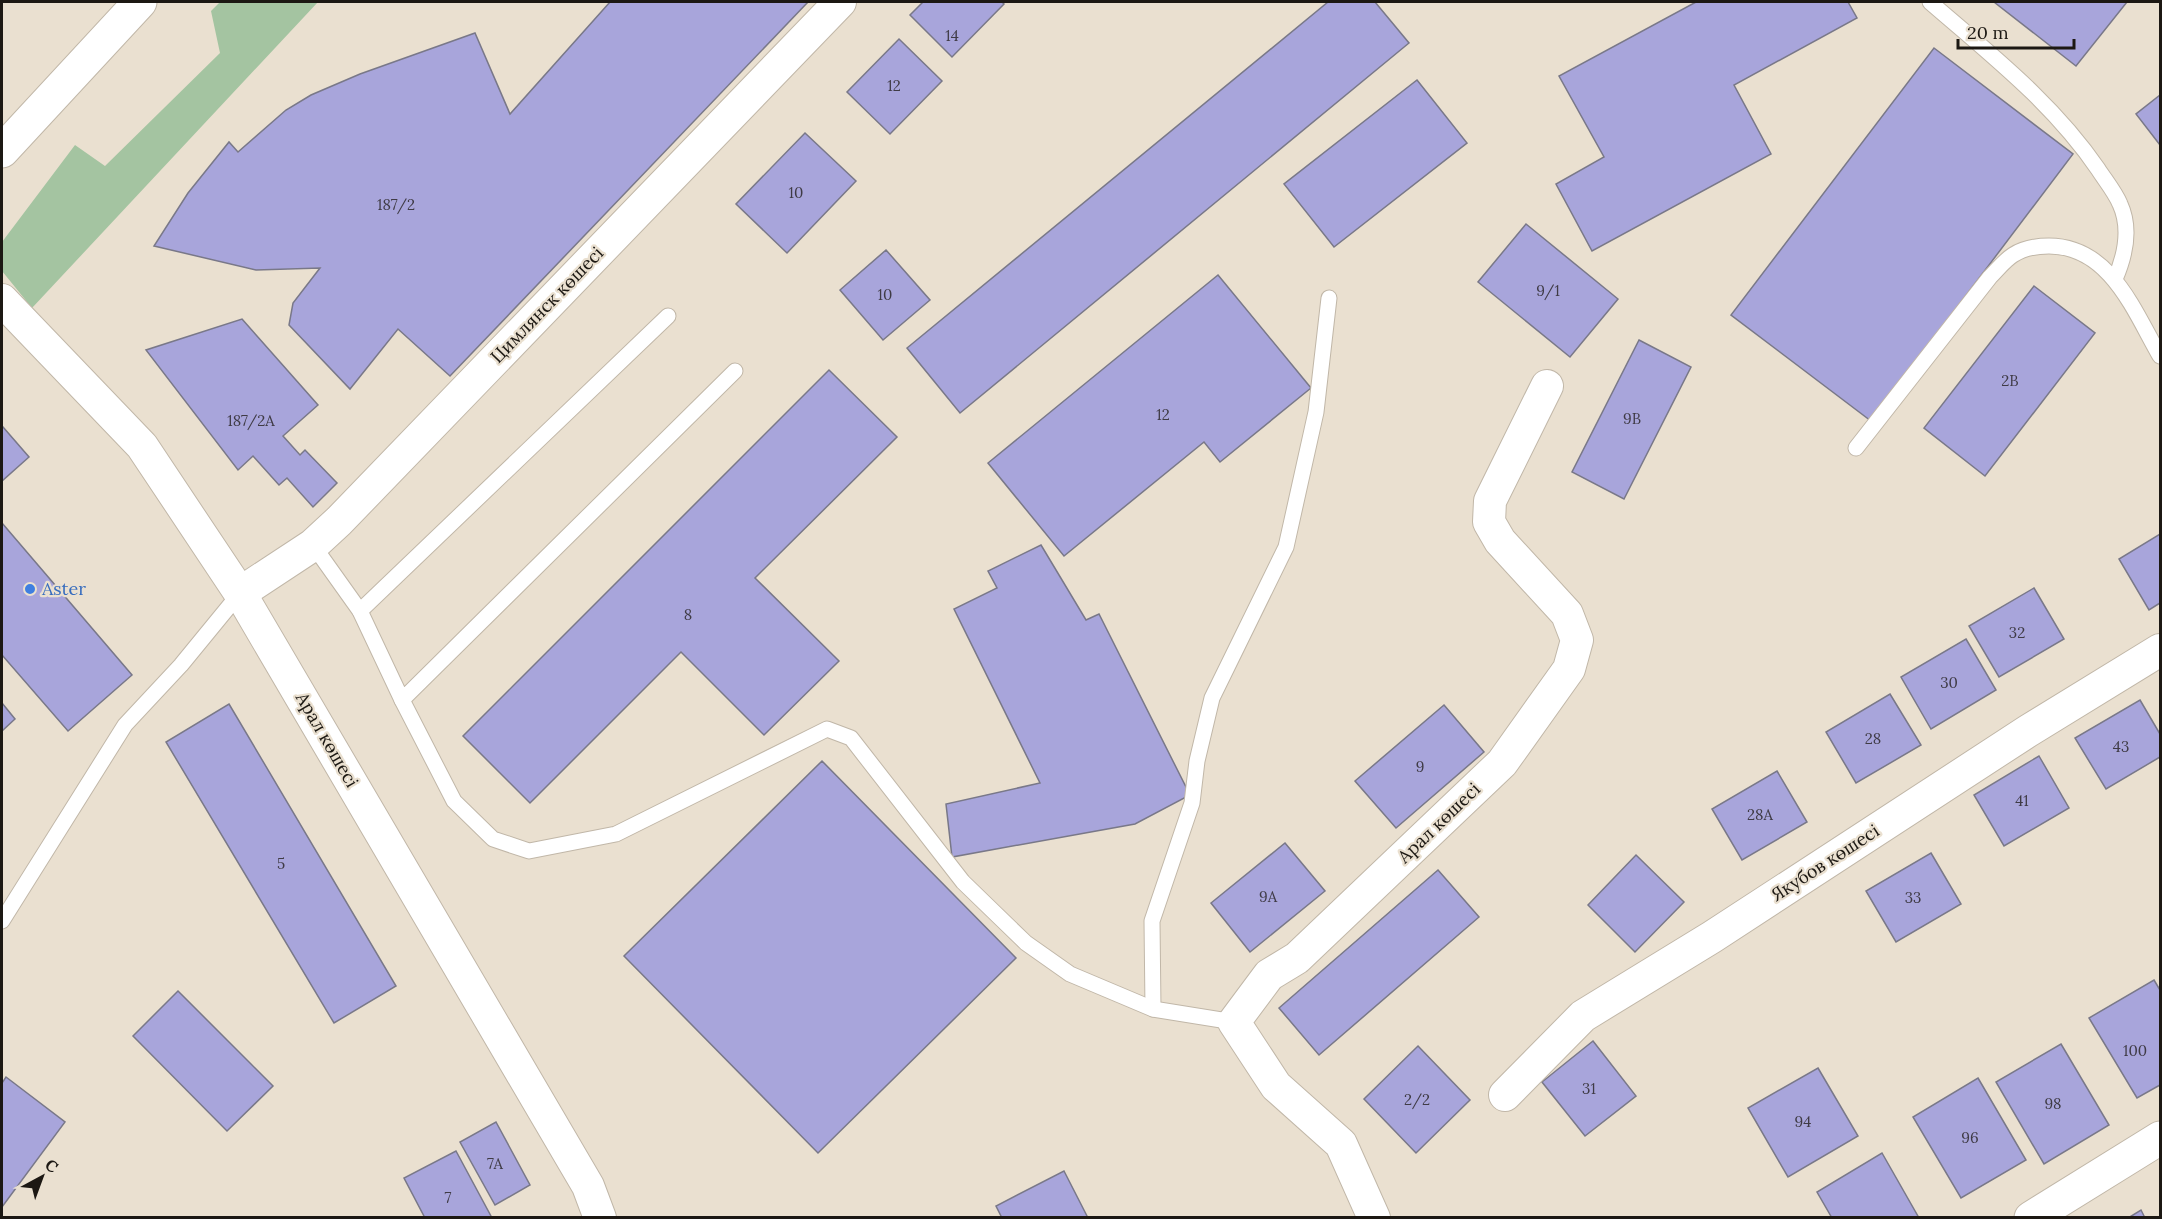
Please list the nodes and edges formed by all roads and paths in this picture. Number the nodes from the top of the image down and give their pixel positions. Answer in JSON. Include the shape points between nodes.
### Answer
{"nodes":[{"id":1,"x":140,"y":2,"type":"edge"},
{"id":2,"x":840,"y":2,"type":"edge"},
{"id":3,"x":1930,"y":2,"type":"edge"},
{"id":4,"x":2,"y":151,"type":"edge"},
{"id":5,"x":2115,"y":279,"type":"junction"},
{"id":6,"x":1329,"y":298,"type":"dead end"},
{"id":7,"x":2,"y":300,"type":"edge"},
{"id":8,"x":668,"y":316,"type":"dead end"},
{"id":9,"x":2160,"y":356,"type":"edge"},
{"id":10,"x":735,"y":371,"type":"dead end"},
{"id":11,"x":1547,"y":386,"type":"dead end"},
{"id":12,"x":1856,"y":448,"type":"dead end"},
{"id":13,"x":314,"y":545,"type":"junction"},
{"id":14,"x":240,"y":593,"type":"junction"},
{"id":15,"x":360,"y":612,"type":"junction"},
{"id":16,"x":2160,"y":650,"type":"edge"},
{"id":17,"x":402,"y":700,"type":"junction"},
{"id":18,"x":2,"y":921,"type":"edge"},
{"id":19,"x":1153,"y":1009,"type":"junction"},
{"id":20,"x":1234,"y":1022,"type":"junction"},
{"id":21,"x":1505,"y":1095,"type":"dead end"},
{"id":22,"x":2160,"y":1138,"type":"edge"},
{"id":23,"x":600,"y":1218,"type":"edge"},
{"id":24,"x":1374,"y":1218,"type":"edge"},
{"id":25,"x":2031,"y":1218,"type":"edge"}],
"edges":[{"from":1,"to":4,"type":"main road"},
{"from":2,"to":13,"type":"street","name":"Цимлянск көшесі"},
{"from":3,"to":5,"type":"lane","via":[[2034,93],[2079,140],[2121,205],[2126,248]]},
{"from":5,"to":9,"type":"lane"},
{"from":5,"to":12,"type":"lane","via":[[2097,261],[2077,250],[2033,246],[2013,255],[1990,277]]},
{"from":6,"to":19,"type":"lane","via":[[1316,412],[1286,547],[1212,698],[1197,760],[1192,803],[1152,921]]},
{"from":7,"to":14,"type":"street","name":"Арал көшесі","via":[[142,446]]},
{"from":8,"to":15,"type":"lane"},
{"from":10,"to":17,"type":"lane"},
{"from":11,"to":20,"type":"street","name":"Арал көшесі","via":[[1490,501],[1489,522],[1500,541],[1567,614],[1577,640],[1569,669],[1502,763],[1297,958],[1269,975]]},
{"from":13,"to":14,"type":"street","name":"Цимлянск көшесі"},
{"from":13,"to":15,"type":"lane"},
{"from":14,"to":18,"type":"lane","via":[[125,726]]},
{"from":14,"to":23,"type":"street","name":"Арал көшесі","via":[[588,1186]]},
{"from":15,"to":17,"type":"lane"},
{"from":16,"to":21,"type":"street","name":"Якубов көшесі","via":[[1583,1016]]},
{"from":17,"to":19,"type":"lane","via":[[454,801],[493,840],[529,850],[616,834],[826,729],[851,738],[963,882],[1026,943],[1070,974]]},
{"from":19,"to":20,"type":"lane"},
{"from":20,"to":24,"type":"street","via":[[1276,1086],[1341,1144]]},
{"from":22,"to":25,"type":"main road"}]}
